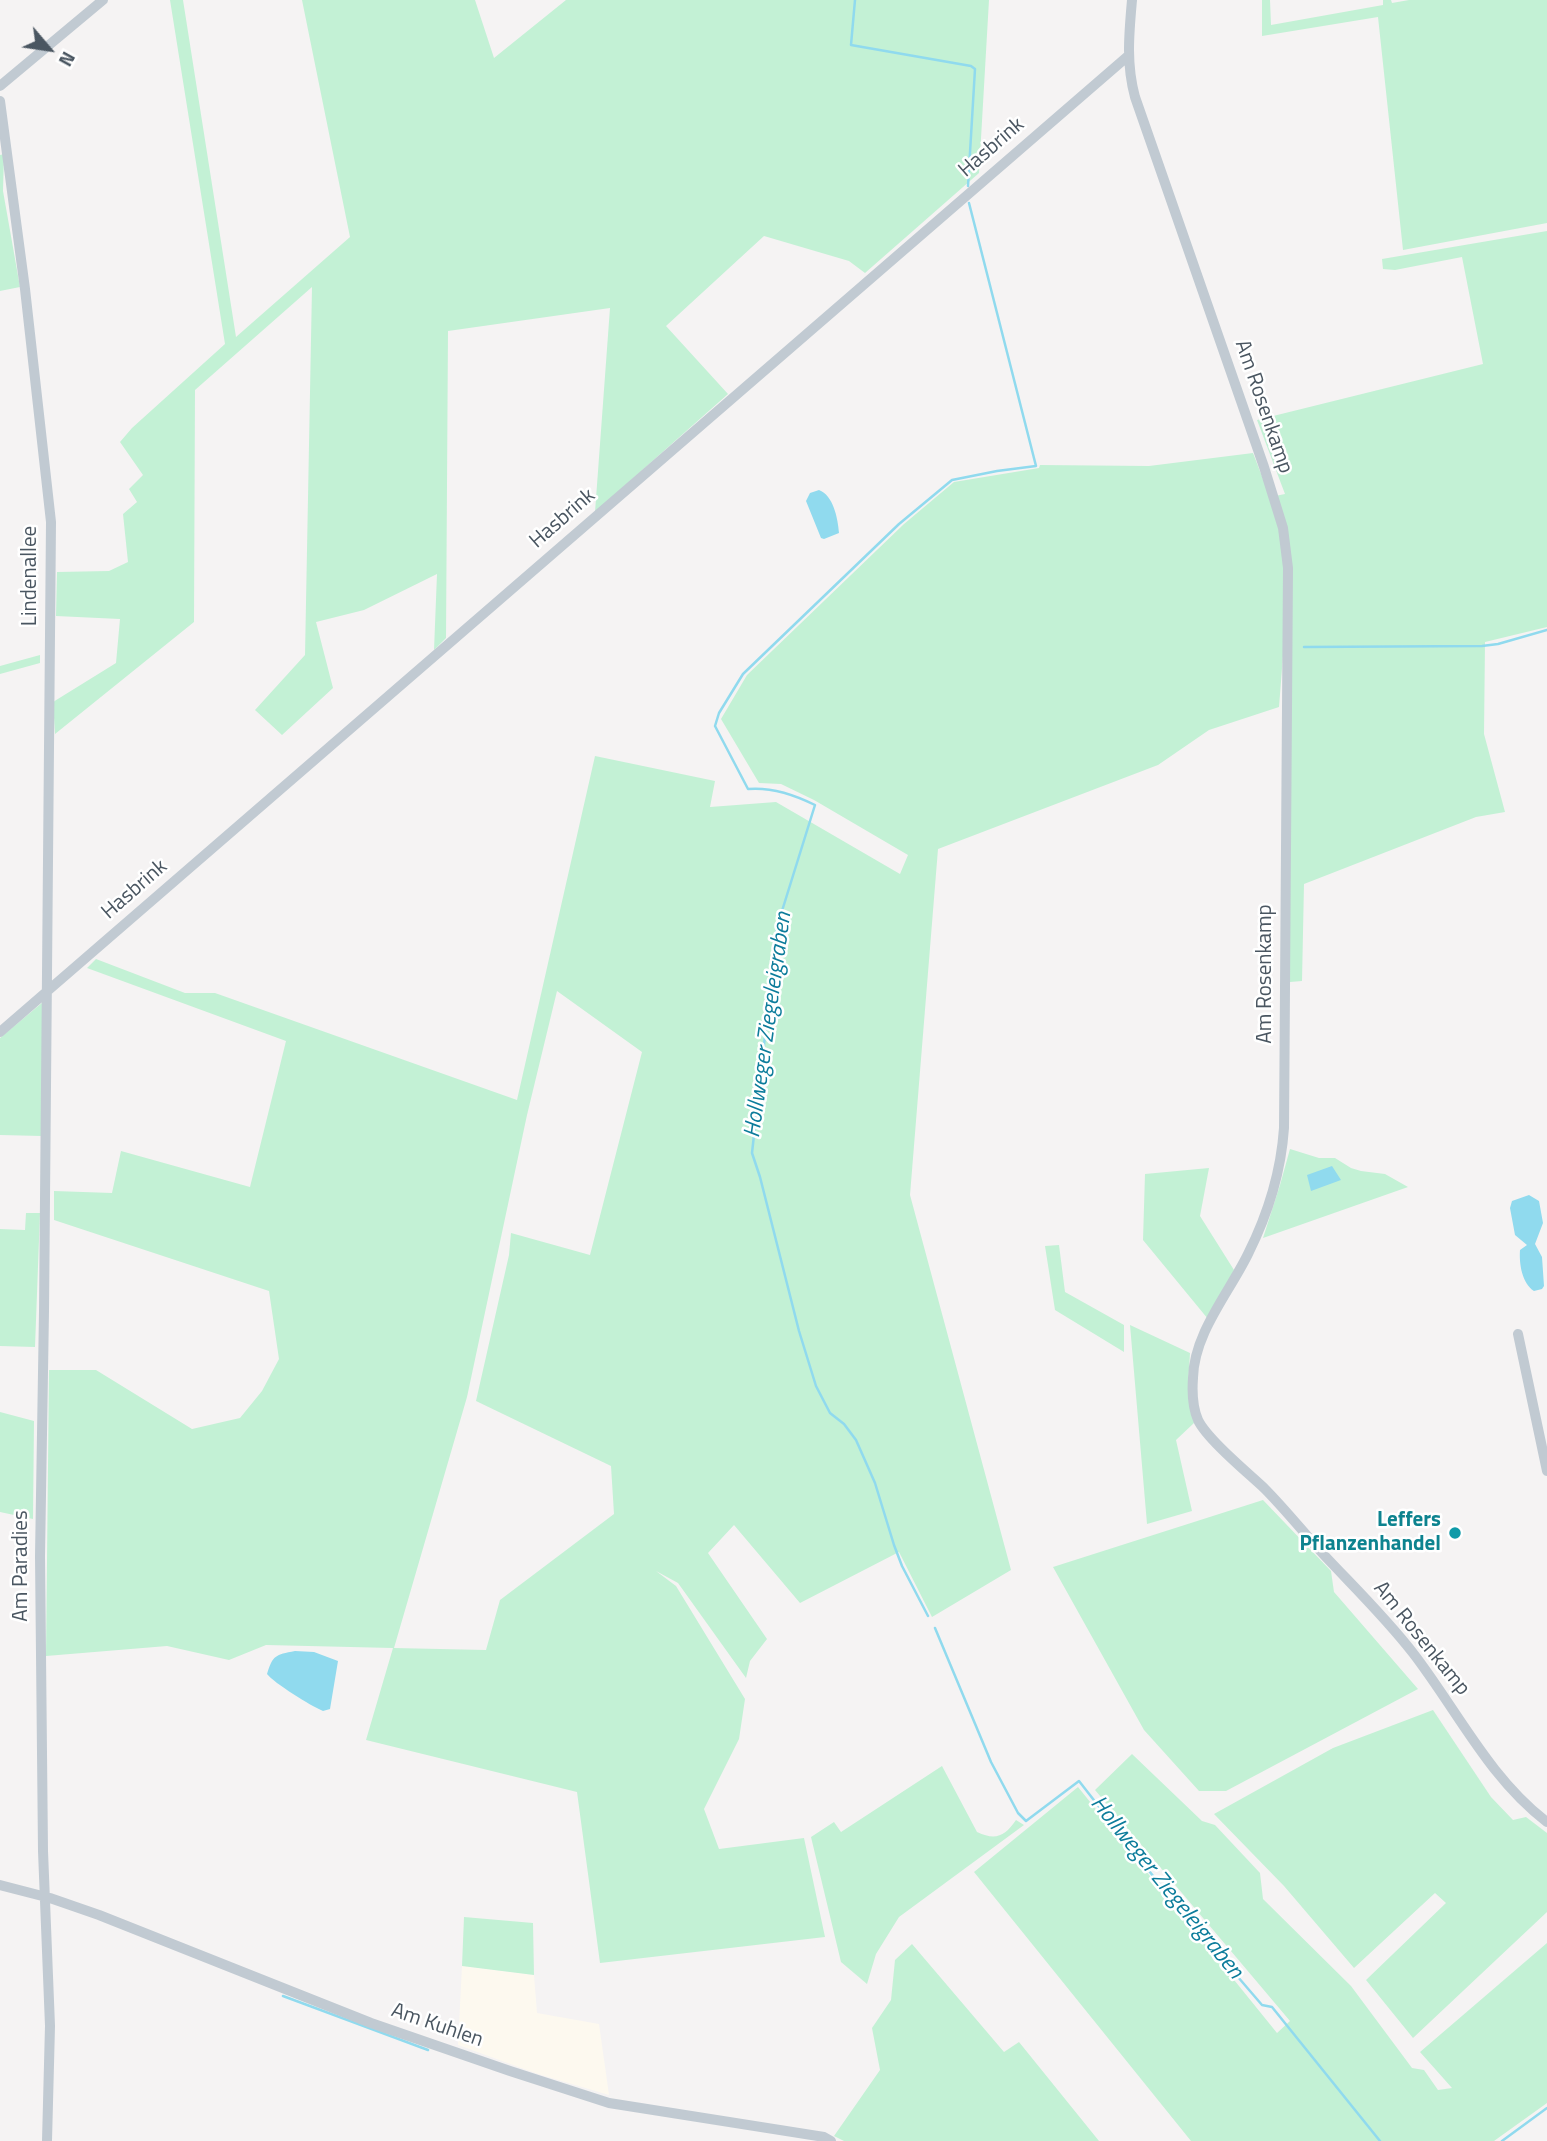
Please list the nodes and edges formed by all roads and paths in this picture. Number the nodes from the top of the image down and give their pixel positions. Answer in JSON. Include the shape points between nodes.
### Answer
{"nodes":[{"id":1,"x":103,"y":0,"type":"edge"},
{"id":2,"x":1132,"y":0,"type":"edge"},
{"id":3,"x":1128,"y":56,"type":"junction"},
{"id":4,"x":1105,"y":75,"type":"junction"},
{"id":5,"x":1130,"y":79,"type":"junction"},
{"id":6,"x":0,"y":86,"type":"edge"},
{"id":7,"x":0,"y":101,"type":"edge"},
{"id":8,"x":47,"y":992,"type":"junction"},
{"id":9,"x":0,"y":1032,"type":"edge"},
{"id":10,"x":1518,"y":1334,"type":"dead end"},
{"id":11,"x":1547,"y":1471,"type":"edge"},
{"id":12,"x":1547,"y":1822,"type":"edge"},
{"id":13,"x":0,"y":1885,"type":"edge"},
{"id":14,"x":44,"y":1897,"type":"junction"},
{"id":15,"x":47,"y":2141,"type":"edge"},
{"id":16,"x":831,"y":2141,"type":"edge"}],
"edges":[{"from":1,"to":6,"type":"street"},
{"from":2,"to":3,"type":"street","name":"Am Rosenkamp"},
{"from":3,"to":4,"type":"street","name":"Hasbrink"},
{"from":3,"to":5,"type":"street","name":"Am Rosenkamp"},
{"from":4,"to":5,"type":"street"},
{"from":4,"to":8,"type":"street","name":"Hasbrink"},
{"from":5,"to":12,"type":"street","name":"Am Rosenkamp","via":[[1264,467],[1283,528],[1288,568],[1282,1154],[1249,1254],[1199,1345],[1193,1378],[1198,1421],[1412,1653],[1500,1778]]},
{"from":7,"to":8,"type":"street","name":"Lindenallee","via":[[51,522]]},
{"from":8,"to":9,"type":"street"},
{"from":8,"to":14,"type":"street","name":"Am Paradies","via":[[40,1556]]},
{"from":10,"to":11,"type":"street"},
{"from":13,"to":14,"type":"street","name":"Am Kuhlen"},
{"from":14,"to":15,"type":"street","name":"Am Paradies","via":[[50,2026]]},
{"from":14,"to":16,"type":"street","name":"Am Kuhlen","via":[[157,1936],[371,2023],[609,2103]]}]}
